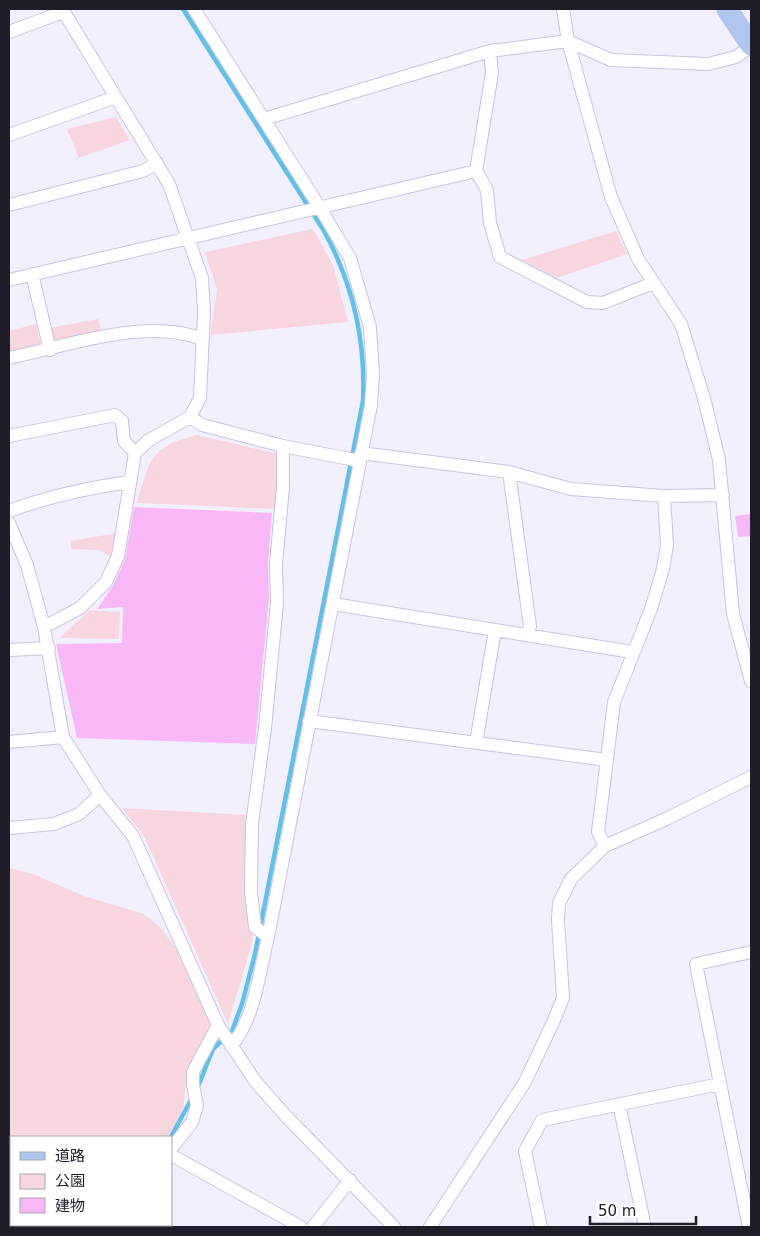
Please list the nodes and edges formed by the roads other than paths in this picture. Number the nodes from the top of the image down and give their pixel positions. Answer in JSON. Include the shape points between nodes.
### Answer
{"nodes":[{"id":1,"x":194,"y":9,"type":"edge"},
{"id":2,"x":563,"y":9,"type":"edge"},
{"id":3,"x":727,"y":9,"type":"edge"},
{"id":4,"x":62,"y":10,"type":"edge"},
{"id":5,"x":9,"y":32,"type":"edge"},
{"id":6,"x":568,"y":41,"type":"junction"},
{"id":7,"x":751,"y":46,"type":"edge"},
{"id":8,"x":490,"y":51,"type":"junction"},
{"id":9,"x":116,"y":97,"type":"junction"},
{"id":10,"x":264,"y":119,"type":"junction"},
{"id":11,"x":9,"y":135,"type":"edge"},
{"id":12,"x":157,"y":163,"type":"junction"},
{"id":13,"x":476,"y":171,"type":"junction"},
{"id":14,"x":9,"y":205,"type":"edge"},
{"id":15,"x":313,"y":209,"type":"junction"},
{"id":16,"x":187,"y":237,"type":"junction"},
{"id":17,"x":32,"y":274,"type":"junction"},
{"id":18,"x":9,"y":280,"type":"edge"},
{"id":19,"x":654,"y":283,"type":"junction"},
{"id":20,"x":202,"y":339,"type":"junction"},
{"id":21,"x":50,"y":350,"type":"junction"},
{"id":22,"x":9,"y":358,"type":"edge"},
{"id":23,"x":190,"y":417,"type":"junction"},
{"id":24,"x":9,"y":436,"type":"edge"},
{"id":25,"x":283,"y":446,"type":"junction"},
{"id":26,"x":135,"y":453,"type":"junction"},
{"id":27,"x":361,"y":457,"type":"junction"},
{"id":28,"x":509,"y":472,"type":"junction"},
{"id":29,"x":129,"y":482,"type":"junction"},
{"id":30,"x":723,"y":495,"type":"junction"},
{"id":31,"x":664,"y":496,"type":"junction"},
{"id":32,"x":9,"y":511,"type":"edge"},
{"id":33,"x":9,"y":523,"type":"edge"},
{"id":34,"x":333,"y":604,"type":"junction"},
{"id":35,"x":44,"y":626,"type":"junction"},
{"id":36,"x":495,"y":630,"type":"junction"},
{"id":37,"x":527,"y":635,"type":"junction"},
{"id":38,"x":49,"y":648,"type":"junction"},
{"id":39,"x":9,"y":650,"type":"edge"},
{"id":40,"x":633,"y":654,"type":"junction"},
{"id":41,"x":751,"y":681,"type":"edge"},
{"id":42,"x":309,"y":721,"type":"junction"},
{"id":43,"x":63,"y":737,"type":"junction"},
{"id":44,"x":9,"y":742,"type":"edge"},
{"id":45,"x":476,"y":742,"type":"junction"},
{"id":46,"x":607,"y":760,"type":"junction"},
{"id":47,"x":751,"y":777,"type":"edge"},
{"id":48,"x":100,"y":796,"type":"junction"},
{"id":49,"x":9,"y":828,"type":"edge"},
{"id":50,"x":605,"y":846,"type":"junction"},
{"id":51,"x":268,"y":937,"type":"junction"},
{"id":52,"x":751,"y":952,"type":"edge"},
{"id":53,"x":225,"y":1037,"type":"junction"},
{"id":54,"x":720,"y":1084,"type":"junction"},
{"id":55,"x":619,"y":1104,"type":"junction"},
{"id":56,"x":172,"y":1149,"type":"edge"},
{"id":57,"x":172,"y":1156,"type":"edge"},
{"id":58,"x":350,"y":1180,"type":"junction"},
{"id":59,"x":302,"y":1227,"type":"edge"},
{"id":60,"x":313,"y":1227,"type":"edge"},
{"id":61,"x":394,"y":1227,"type":"edge"},
{"id":62,"x":430,"y":1227,"type":"edge"},
{"id":63,"x":541,"y":1227,"type":"edge"},
{"id":64,"x":645,"y":1227,"type":"edge"},
{"id":65,"x":750,"y":1227,"type":"edge"}],
"edges":[{"from":1,"to":10,"type":"street"},
{"from":2,"to":6,"type":"street"},
{"from":3,"to":7,"type":"main road"},
{"from":4,"to":5,"type":"street"},
{"from":4,"to":9,"type":"street"},
{"from":6,"to":7,"type":"street","via":[[611,60],[708,64],[736,58]]},
{"from":6,"to":8,"type":"street"},
{"from":6,"to":19,"type":"street","via":[[611,197],[638,260]]},
{"from":8,"to":10,"type":"street"},
{"from":8,"to":13,"type":"street","via":[[492,73]]},
{"from":9,"to":11,"type":"street"},
{"from":9,"to":12,"type":"street"},
{"from":10,"to":15,"type":"street"},
{"from":12,"to":14,"type":"street","via":[[143,171]]},
{"from":12,"to":16,"type":"street","via":[[169,184]]},
{"from":13,"to":15,"type":"street"},
{"from":13,"to":19,"type":"street","via":[[487,190],[490,223],[500,257],[587,302],[603,303]]},
{"from":15,"to":16,"type":"street"},
{"from":15,"to":27,"type":"street","via":[[350,258],[370,326],[372,405]]},
{"from":16,"to":17,"type":"street"},
{"from":16,"to":20,"type":"street","via":[[202,278]]},
{"from":17,"to":18,"type":"street"},
{"from":17,"to":21,"type":"street"},
{"from":19,"to":30,"type":"street","via":[[681,324],[704,398],[719,460]]},
{"from":20,"to":21,"type":"street","via":[[185,332],[134,330]]},
{"from":20,"to":23,"type":"street","via":[[200,398]]},
{"from":21,"to":22,"type":"street"},
{"from":23,"to":25,"type":"street","via":[[202,425]]},
{"from":23,"to":26,"type":"street","via":[[149,440]]},
{"from":24,"to":26,"type":"street","via":[[115,415],[122,421],[124,441]]},
{"from":25,"to":27,"type":"street"},
{"from":25,"to":51,"type":"street","via":[[277,603],[252,824],[255,927]]},
{"from":26,"to":29,"type":"street"},
{"from":27,"to":28,"type":"street"},
{"from":27,"to":34,"type":"street"},
{"from":28,"to":31,"type":"street","via":[[571,489]]},
{"from":28,"to":37,"type":"street","via":[[530,626]]},
{"from":29,"to":32,"type":"street","via":[[79,489]]},
{"from":29,"to":35,"type":"street","via":[[118,556],[106,582],[80,608]]},
{"from":30,"to":31,"type":"street"},
{"from":30,"to":41,"type":"street","via":[[733,614]]},
{"from":31,"to":40,"type":"street","via":[[667,545],[663,569]]},
{"from":33,"to":35,"type":"street","via":[[27,565]]},
{"from":34,"to":36,"type":"street"},
{"from":34,"to":42,"type":"street"},
{"from":35,"to":38,"type":"street"},
{"from":36,"to":37,"type":"street"},
{"from":36,"to":45,"type":"street"},
{"from":37,"to":40,"type":"street"},
{"from":38,"to":39,"type":"street"},
{"from":38,"to":43,"type":"street"},
{"from":40,"to":46,"type":"street","via":[[614,702]]},
{"from":42,"to":45,"type":"street"},
{"from":42,"to":51,"type":"street"},
{"from":43,"to":44,"type":"street"},
{"from":43,"to":48,"type":"street"},
{"from":45,"to":46,"type":"street"},
{"from":46,"to":50,"type":"street","via":[[598,832]]},
{"from":47,"to":50,"type":"street"},
{"from":48,"to":49,"type":"street","via":[[79,814],[54,824]]},
{"from":48,"to":53,"type":"street","via":[[123,822],[144,855]]},
{"from":50,"to":62,"type":"street","via":[[571,879],[559,903],[562,998],[554,1020],[525,1082]]},
{"from":51,"to":53,"type":"street","via":[[249,1013],[238,1037]]},
{"from":52,"to":54,"type":"street","via":[[696,964]]},
{"from":53,"to":56,"type":"street","via":[[193,1072],[196,1105],[192,1122]]},
{"from":53,"to":58,"type":"street","via":[[285,1115]]},
{"from":54,"to":55,"type":"street"},
{"from":54,"to":65,"type":"street"},
{"from":55,"to":63,"type":"street","via":[[542,1120],[525,1151]]},
{"from":55,"to":64,"type":"street"},
{"from":57,"to":59,"type":"street"},
{"from":58,"to":60,"type":"street"},
{"from":58,"to":61,"type":"street"}]}
